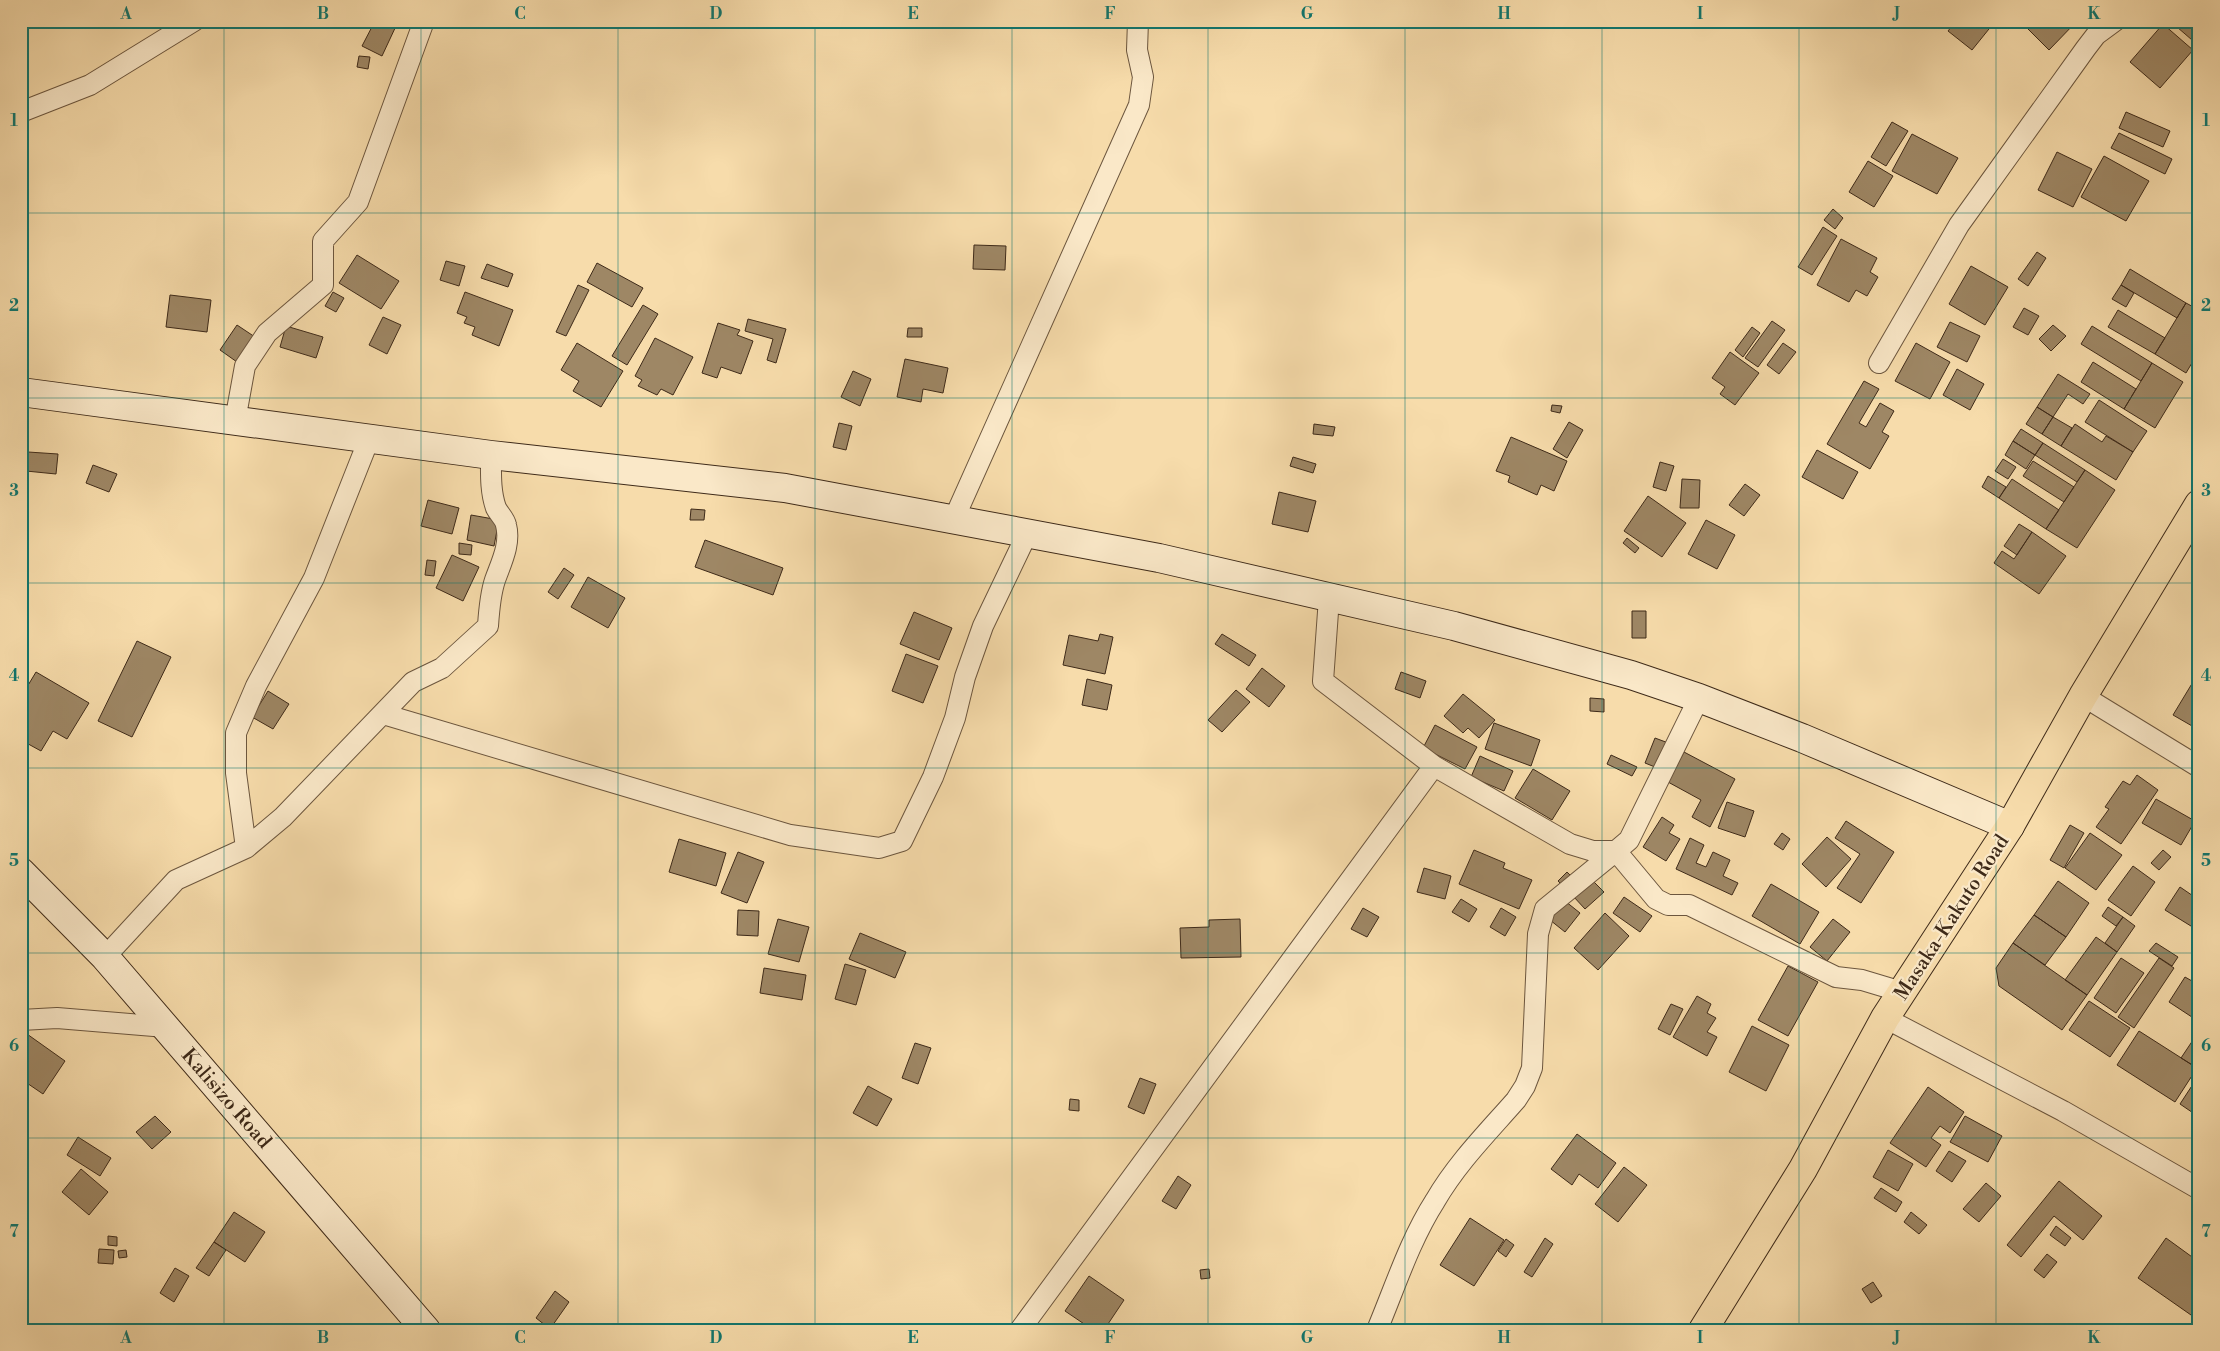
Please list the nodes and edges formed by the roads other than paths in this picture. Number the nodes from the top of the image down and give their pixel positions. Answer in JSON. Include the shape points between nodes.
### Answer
{"nodes":[{"id":1,"x":194,"y":21,"type":"edge"},
{"id":2,"x":424,"y":21,"type":"edge"},
{"id":3,"x":1138,"y":21,"type":"edge"},
{"id":4,"x":2116,"y":21,"type":"edge"},
{"id":5,"x":21,"y":112,"type":"edge"},
{"id":6,"x":1879,"y":363,"type":"dead end"},
{"id":7,"x":21,"y":392,"type":"edge"},
{"id":8,"x":235,"y":421,"type":"junction"},
{"id":9,"x":369,"y":439,"type":"junction"},
{"id":10,"x":491,"y":455,"type":"junction"},
{"id":11,"x":2199,"y":504,"type":"edge"},
{"id":12,"x":953,"y":521,"type":"junction"},
{"id":13,"x":1027,"y":534,"type":"junction"},
{"id":14,"x":1329,"y":598,"type":"junction"},
{"id":15,"x":2083,"y":696,"type":"junction"},
{"id":16,"x":1698,"y":698,"type":"junction"},
{"id":17,"x":383,"y":714,"type":"junction"},
{"id":18,"x":1434,"y":766,"type":"junction"},
{"id":19,"x":2199,"y":767,"type":"edge"},
{"id":20,"x":2010,"y":826,"type":"junction"},
{"id":21,"x":246,"y":848,"type":"junction"},
{"id":22,"x":1616,"y":851,"type":"junction"},
{"id":23,"x":21,"y":872,"type":"edge"},
{"id":24,"x":105,"y":957,"type":"junction"},
{"id":25,"x":1902,"y":992,"type":"junction"},
{"id":26,"x":1885,"y":1018,"type":"junction"},
{"id":27,"x":21,"y":1020,"type":"edge"},
{"id":28,"x":166,"y":1027,"type":"junction"},
{"id":29,"x":2199,"y":1189,"type":"edge"},
{"id":30,"x":426,"y":1330,"type":"edge"},
{"id":31,"x":1020,"y":1330,"type":"edge"},
{"id":32,"x":1377,"y":1330,"type":"edge"},
{"id":33,"x":1703,"y":1330,"type":"edge"}],
"edges":[{"from":1,"to":5,"type":"street","via":[[90,85]]},
{"from":2,"to":8,"type":"street","via":[[358,202],[323,241],[323,285],[266,333],[245,366]]},
{"from":3,"to":12,"type":"street","via":[[1137,50],[1143,77],[1139,105]]},
{"from":4,"to":6,"type":"street","via":[[2096,35],[1959,225]]},
{"from":7,"to":8,"type":"street"},
{"from":8,"to":9,"type":"street"},
{"from":9,"to":10,"type":"street"},
{"from":9,"to":21,"type":"street","via":[[314,578],[256,686],[236,733],[236,773]]},
{"from":10,"to":12,"type":"street","via":[[785,488]]},
{"from":10,"to":17,"type":"street","via":[[492,494],[497,511],[506,524],[506,538],[505,559],[490,600],[488,626],[442,668],[413,682]]},
{"from":11,"to":15,"type":"highway","name":"Masaka-Kakuto Road"},
{"from":12,"to":13,"type":"street"},
{"from":13,"to":14,"type":"street","via":[[1159,558]]},
{"from":13,"to":17,"type":"street","via":[[983,626],[933,777],[902,841],[879,848],[790,835]]},
{"from":14,"to":16,"type":"street","via":[[1454,626],[1631,675]]},
{"from":14,"to":18,"type":"street","via":[[1324,681]]},
{"from":15,"to":19,"type":"street"},
{"from":15,"to":20,"type":"highway","name":"Masaka-Kakuto Road"},
{"from":16,"to":20,"type":"street"},
{"from":16,"to":22,"type":"street","via":[[1630,840]]},
{"from":17,"to":21,"type":"street","via":[[283,817]]},
{"from":18,"to":22,"type":"street","via":[[1570,844],[1594,851]]},
{"from":18,"to":31,"type":"street"},
{"from":20,"to":25,"type":"highway","name":"Masaka-Kakuto Road"},
{"from":21,"to":24,"type":"street","via":[[176,880]]},
{"from":22,"to":25,"type":"street","via":[[1656,899],[1668,906],[1689,906],[1836,978],[1862,980]]},
{"from":22,"to":32,"type":"street","via":[[1545,909],[1538,934],[1532,1068],[1525,1086],[1454,1170],[1434,1202]]},
{"from":23,"to":24,"type":"street","name":"Kalisizo Road"},
{"from":24,"to":28,"type":"street","name":"Kalisizo Road"},
{"from":25,"to":26,"type":"highway","name":"Masaka-Kakuto Road"},
{"from":26,"to":29,"type":"street","via":[[2063,1111]]},
{"from":26,"to":33,"type":"highway","name":"Masaka-Kakuto Road","via":[[1803,1169]]},
{"from":27,"to":28,"type":"street","via":[[57,1018]]},
{"from":28,"to":30,"type":"street","name":"Kalisizo Road"}]}
